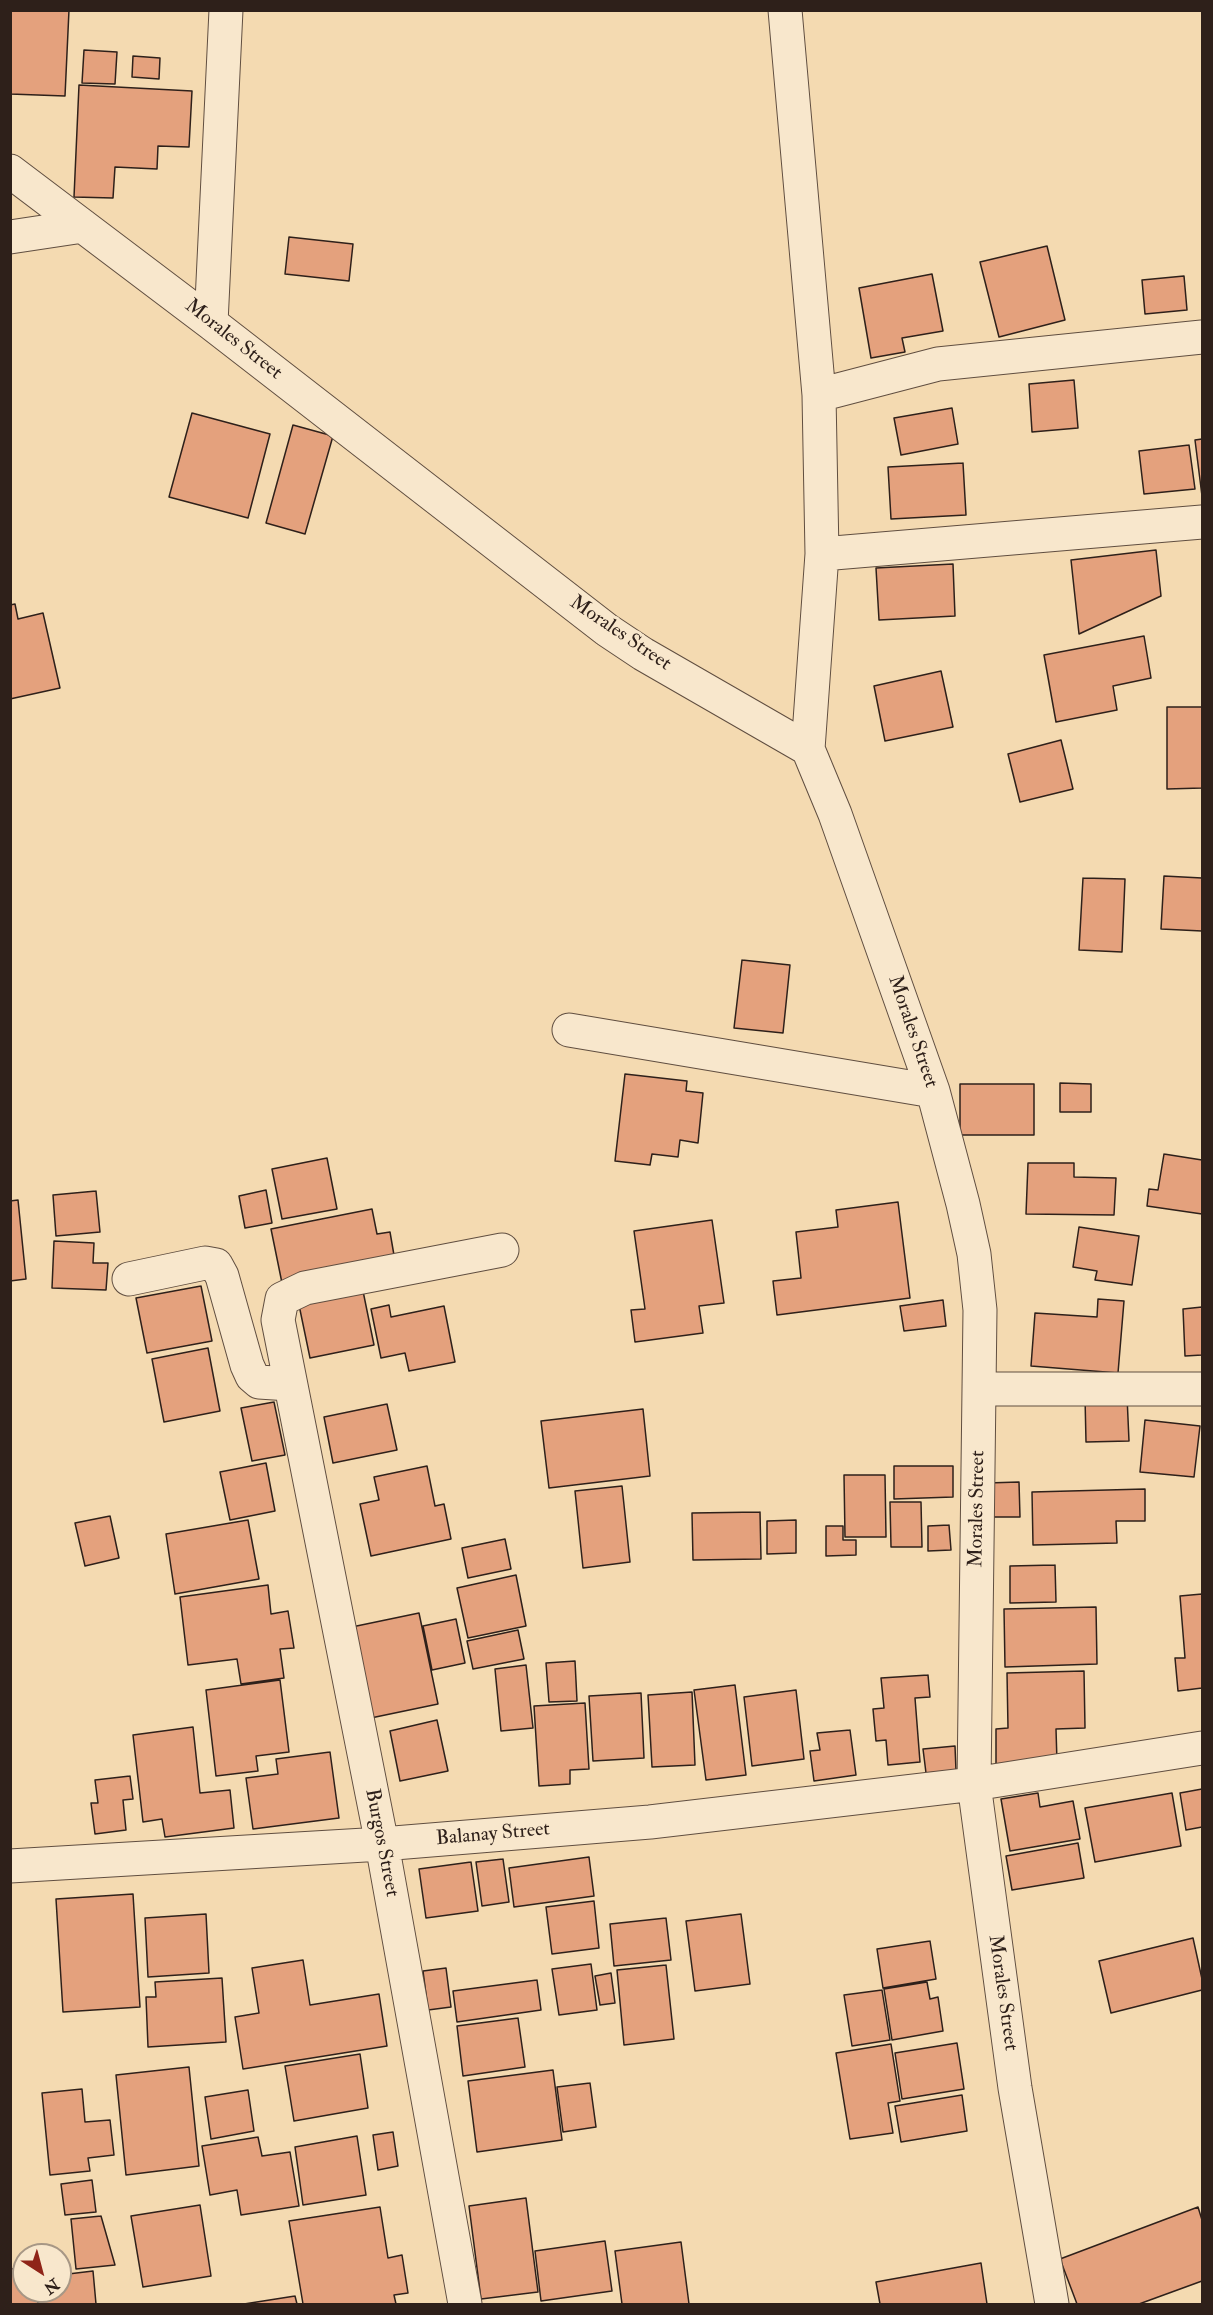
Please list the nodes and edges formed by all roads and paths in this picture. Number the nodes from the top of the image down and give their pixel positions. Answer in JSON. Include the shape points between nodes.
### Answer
{"nodes":[{"id":1,"x":226,"y":10,"type":"edge"},
{"id":2,"x":784,"y":10,"type":"edge"},
{"id":3,"x":10,"y":171,"type":"edge"},
{"id":4,"x":83,"y":226,"type":"junction"},
{"id":5,"x":10,"y":237,"type":"edge"},
{"id":6,"x":211,"y":323,"type":"junction"},
{"id":7,"x":1203,"y":337,"type":"edge"},
{"id":8,"x":819,"y":395,"type":"junction"},
{"id":9,"x":1203,"y":522,"type":"edge"},
{"id":10,"x":822,"y":554,"type":"junction"},
{"id":11,"x":808,"y":749,"type":"junction"},
{"id":12,"x":569,"y":1030,"type":"dead end"},
{"id":13,"x":933,"y":1091,"type":"junction"},
{"id":14,"x":502,"y":1250,"type":"dead end"},
{"id":15,"x":129,"y":1279,"type":"dead end"},
{"id":16,"x":290,"y":1384,"type":"junction"},
{"id":17,"x":980,"y":1389,"type":"junction"},
{"id":18,"x":1203,"y":1389,"type":"edge"},
{"id":19,"x":1203,"y":1748,"type":"edge"},
{"id":20,"x":974,"y":1784,"type":"junction"},
{"id":21,"x":382,"y":1844,"type":"junction"},
{"id":22,"x":10,"y":1866,"type":"edge"},
{"id":23,"x":465,"y":2304,"type":"edge"},
{"id":24,"x":1052,"y":2304,"type":"edge"}],
"edges":[{"from":1,"to":6,"type":"street"},
{"from":2,"to":8,"type":"street"},
{"from":3,"to":4,"type":"street","name":"Morales Street"},
{"from":4,"to":5,"type":"street"},
{"from":4,"to":6,"type":"street","name":"Morales Street"},
{"from":6,"to":11,"type":"street","name":"Morales Street","via":[[607,630]]},
{"from":7,"to":8,"type":"street","via":[[938,364]]},
{"from":8,"to":10,"type":"street"},
{"from":9,"to":10,"type":"street"},
{"from":10,"to":11,"type":"street"},
{"from":11,"to":13,"type":"street","name":"Morales Street","via":[[835,814]]},
{"from":12,"to":13,"type":"street"},
{"from":13,"to":17,"type":"street","name":"Morales Street","via":[[974,1254],[981,1310]]},
{"from":14,"to":16,"type":"street","name":"Burgos Street","via":[[305,1288],[282,1299],[278,1320]]},
{"from":15,"to":16,"type":"street","via":[[205,1263],[216,1265],[252,1376],[259,1382]]},
{"from":16,"to":21,"type":"street","name":"Burgos Street"},
{"from":17,"to":18,"type":"street"},
{"from":17,"to":20,"type":"street","name":"Morales Street"},
{"from":19,"to":20,"type":"street","name":"Balanay Street"},
{"from":20,"to":21,"type":"street","name":"Balanay Street","via":[[650,1822]]},
{"from":20,"to":24,"type":"street","name":"Morales Street","via":[[1015,2088]]},
{"from":21,"to":22,"type":"street","name":"Balanay Street"},
{"from":21,"to":23,"type":"street","name":"Burgos Street"}]}
